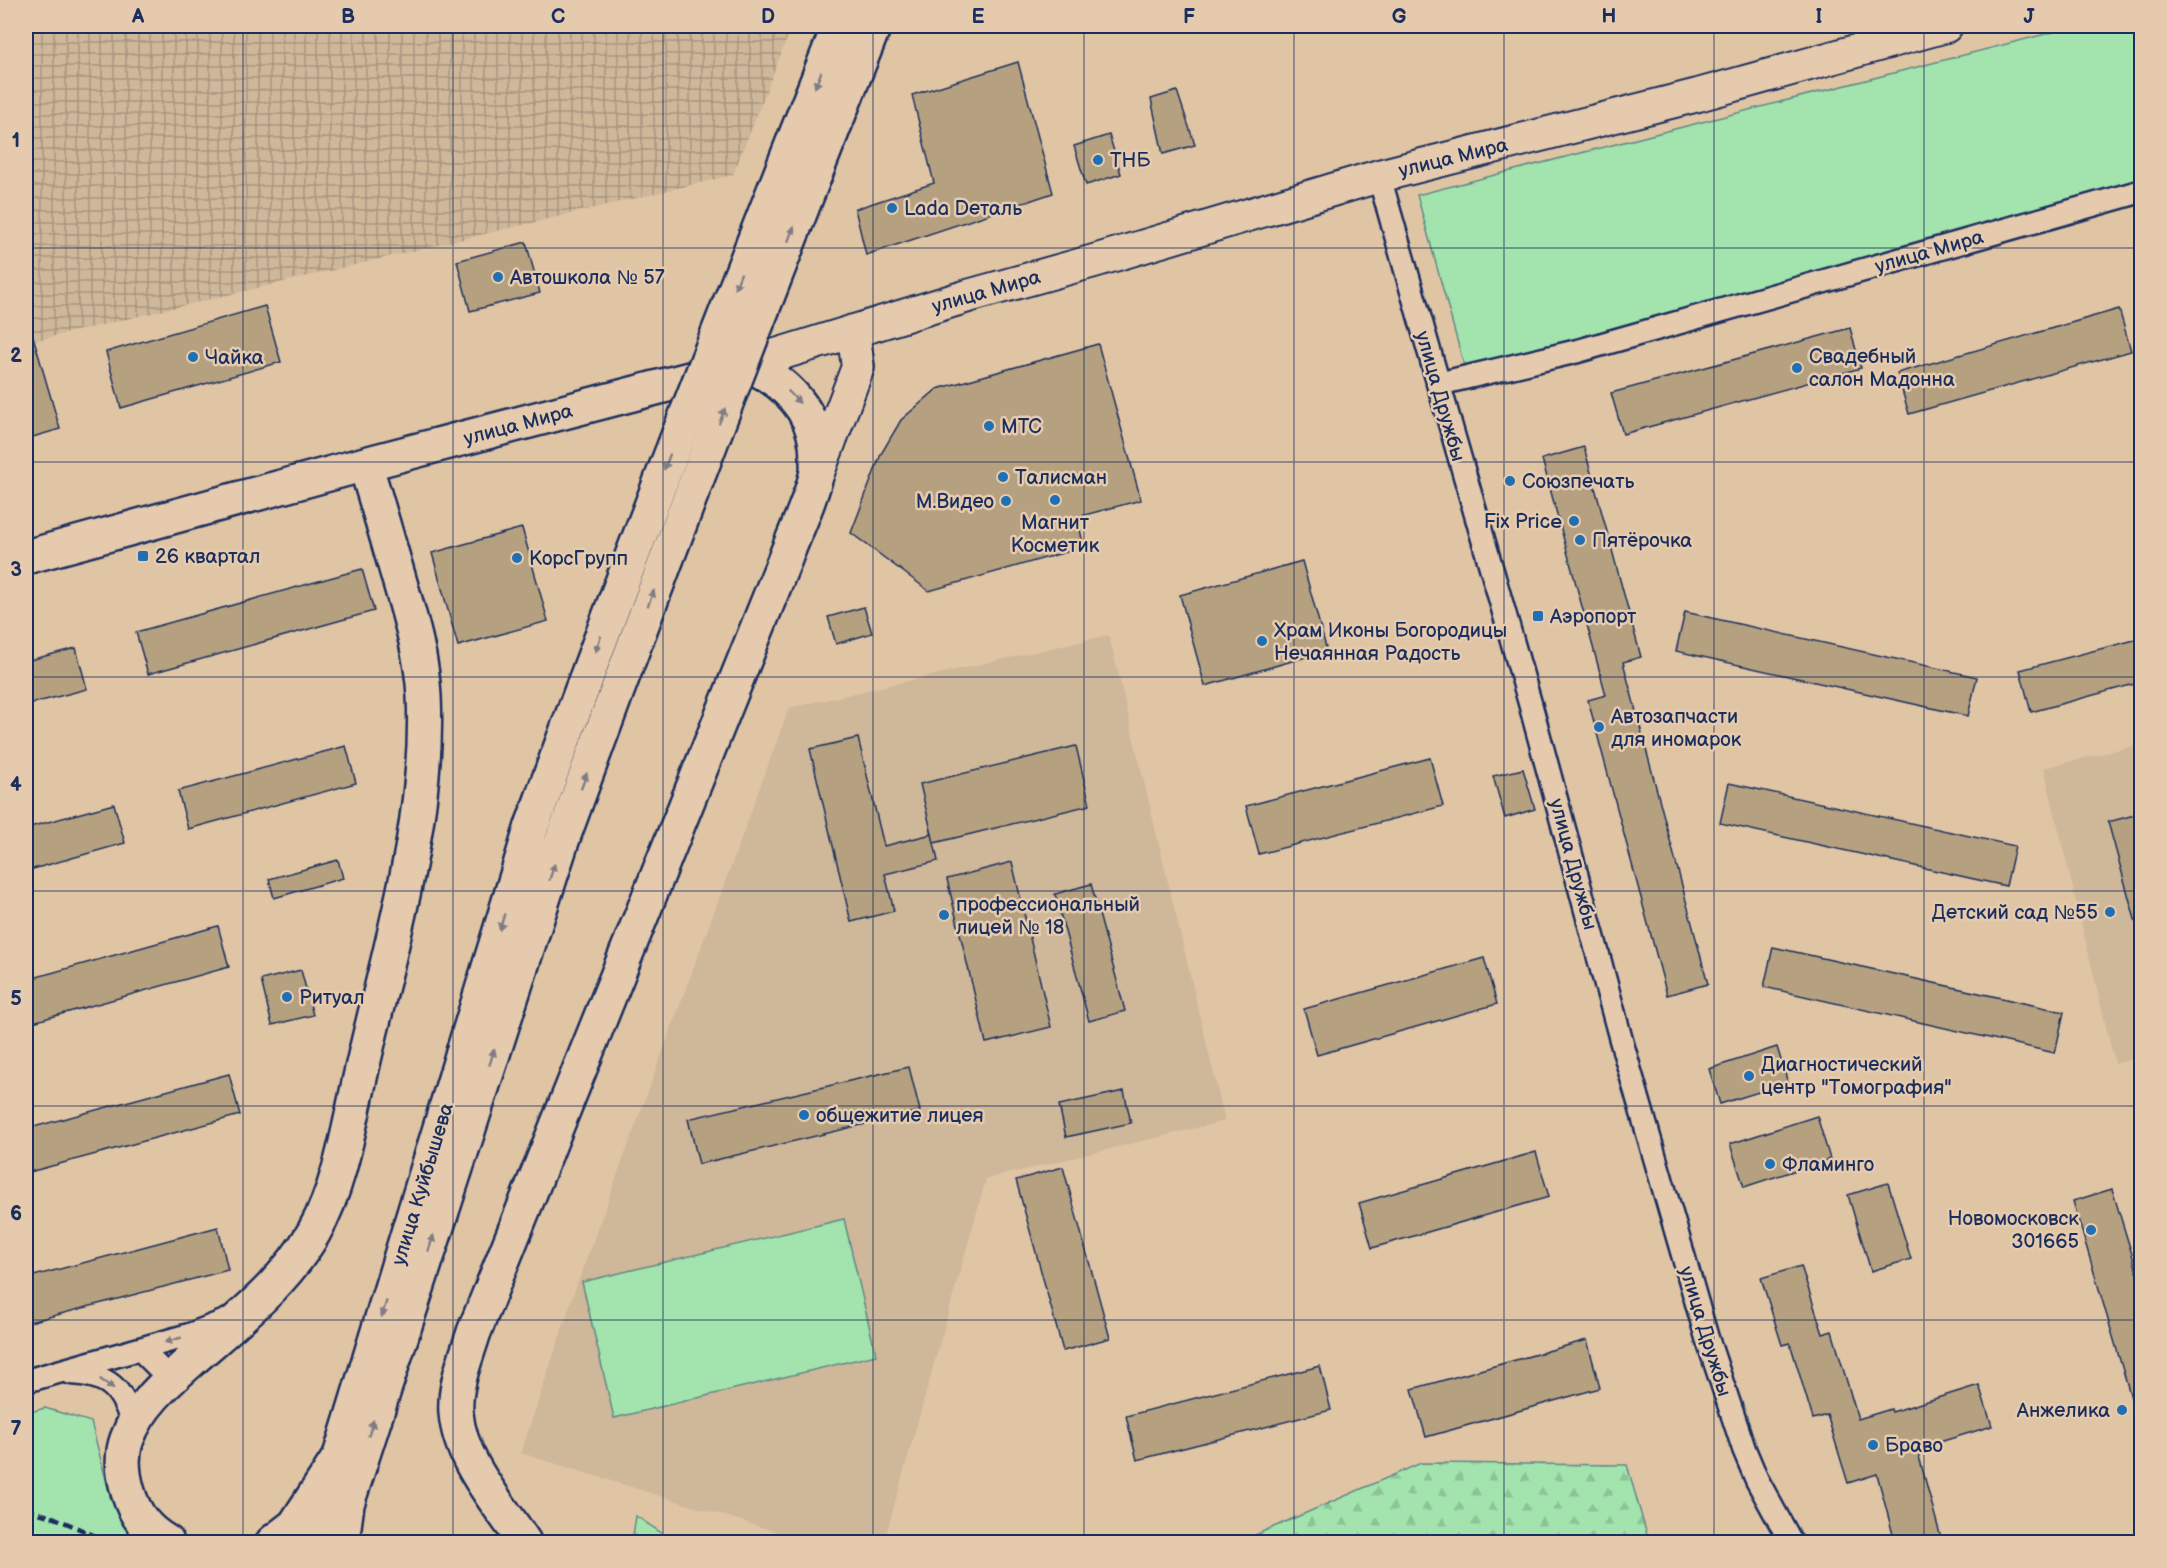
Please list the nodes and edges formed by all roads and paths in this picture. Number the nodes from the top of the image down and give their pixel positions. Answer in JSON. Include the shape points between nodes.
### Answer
{"nodes":[{"id":1,"x":839,"y":26,"type":"edge"},
{"id":2,"x":874,"y":26,"type":"edge"},
{"id":3,"x":1946,"y":26,"type":"edge"},
{"id":4,"x":1379,"y":176,"type":"junction"},
{"id":5,"x":2142,"y":191,"type":"edge"},
{"id":6,"x":853,"y":331,"type":"junction"},
{"id":7,"x":747,"y":364,"type":"junction"},
{"id":8,"x":1438,"y":384,"type":"junction"},
{"id":9,"x":365,"y":464,"type":"junction"},
{"id":10,"x":817,"y":475,"type":"junction"},
{"id":11,"x":26,"y":557,"type":"edge"},
{"id":12,"x":244,"y":1313,"type":"junction"},
{"id":13,"x":141,"y":1350,"type":"junction"},
{"id":14,"x":60,"y":1372,"type":"junction"},
{"id":15,"x":170,"y":1379,"type":"junction"},
{"id":16,"x":26,"y":1381,"type":"edge"},
{"id":17,"x":133,"y":1425,"type":"junction"},
{"id":18,"x":340,"y":1456,"type":"junction"},
{"id":19,"x":346,"y":1504,"type":"junction"},
{"id":20,"x":156,"y":1537,"type":"edge"},
{"id":21,"x":273,"y":1542,"type":"edge"},
{"id":22,"x":313,"y":1542,"type":"edge"},
{"id":23,"x":334,"y":1542,"type":"edge"},
{"id":24,"x":342,"y":1542,"type":"edge"},
{"id":25,"x":524,"y":1542,"type":"edge"},
{"id":26,"x":1791,"y":1542,"type":"edge"}],
"edges":[{"from":1,"to":18,"type":"main road","name":"улица Куйбышева","one_way":true,"bridge":true,"via":[[639,535],[532,826]]},
{"from":19,"to":2,"type":"main road","name":"улица Куйбышева","one_way":true,"bridge":true,"via":[[564,836],[641,625]]},
{"from":3,"to":4,"type":"main road","name":"улица Мира","via":[[1698,95]]},
{"from":4,"to":6,"type":"main road","name":"улица Мира"},
{"from":4,"to":8,"type":"street","name":"улица Дружбы"},
{"from":5,"to":8,"type":"street","name":"улица Мира","via":[[1578,351]]},
{"from":6,"to":7,"type":"main road","name":"улица Мира"},
{"from":6,"to":10,"type":"main road","via":[[858,367]]},
{"from":7,"to":9,"type":"main road","name":"улица Мира"},
{"from":7,"to":10,"type":"main road","one_way":true,"via":[[789,391],[805,409],[816,440]]},
{"from":8,"to":26,"type":"street","name":"улица Дружбы","via":[[1707,1338],[1744,1449]]},
{"from":9,"to":11,"type":"main road","name":"улица Мира"},
{"from":9,"to":12,"type":"main road","via":[[411,620],[422,677],[420,804],[394,933],[329,1197],[297,1258],[280,1280]]},
{"from":10,"to":25,"type":"main road","via":[[459,1377],[456,1413],[462,1439],[476,1472]]},
{"from":12,"to":13,"type":"street","one_way":true},
{"from":12,"to":15,"type":"main road"},
{"from":13,"to":14,"type":"street"},
{"from":13,"to":15,"type":"street"},
{"from":14,"to":16,"type":"street"},
{"from":14,"to":17,"type":"street","one_way":true,"via":[[92,1374],[110,1383],[122,1397]]},
{"from":15,"to":17,"type":"main road"},
{"from":17,"to":20,"type":"main road","via":[[126,1442],[125,1479],[133,1506]]},
{"from":18,"to":21,"type":"main road","via":[[295,1525]]},
{"from":18,"to":22,"type":"main road","name":"улица Куйбышева"},
{"from":19,"to":23,"type":"main road","name":"улица Куйбышева"},
{"from":19,"to":24,"type":"main road"}]}
